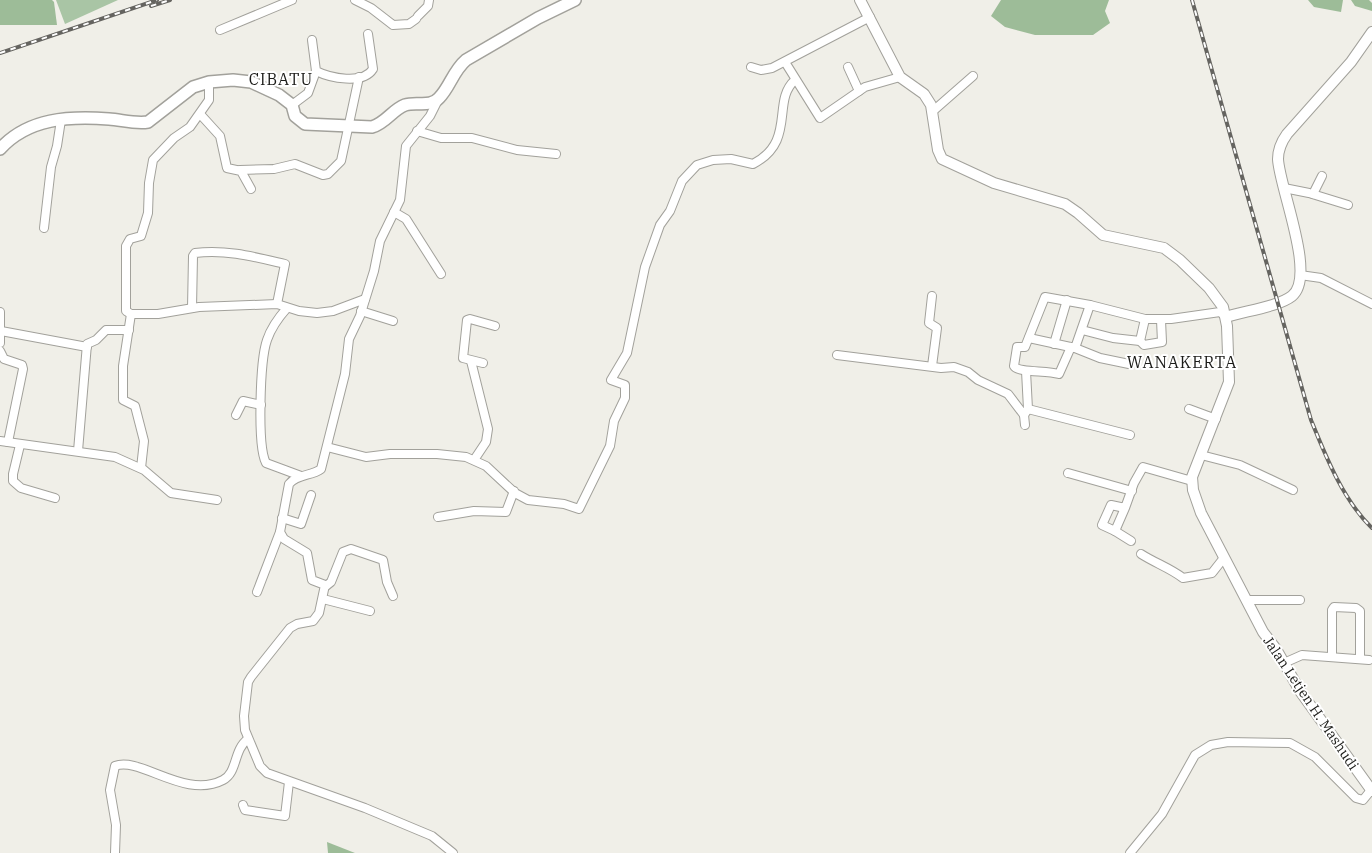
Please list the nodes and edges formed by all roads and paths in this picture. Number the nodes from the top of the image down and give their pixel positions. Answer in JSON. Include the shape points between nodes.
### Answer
{"nodes":[{"id":1,"x":292,"y":0,"type":"edge"},
{"id":2,"x":355,"y":0,"type":"edge"},
{"id":3,"x":428,"y":0,"type":"edge"},
{"id":4,"x":575,"y":0,"type":"edge"},
{"id":5,"x":864,"y":1,"type":"edge"},
{"id":6,"x":368,"y":3,"type":"edge"},
{"id":7,"x":870,"y":18,"type":"junction"},
{"id":8,"x":220,"y":30,"type":"dead end"},
{"id":9,"x":1372,"y":32,"type":"edge"},
{"id":10,"x":368,"y":34,"type":"dead end"},
{"id":11,"x":312,"y":40,"type":"dead end"},
{"id":12,"x":785,"y":62,"type":"junction"},
{"id":13,"x":751,"y":67,"type":"dead end"},
{"id":14,"x":848,"y":67,"type":"dead end"},
{"id":15,"x":316,"y":71,"type":"junction"},
{"id":16,"x":973,"y":76,"type":"dead end"},
{"id":17,"x":359,"y":77,"type":"junction"},
{"id":18,"x":900,"y":77,"type":"junction"},
{"id":19,"x":795,"y":80,"type":"junction"},
{"id":20,"x":209,"y":82,"type":"junction"},
{"id":21,"x":859,"y":91,"type":"junction"},
{"id":22,"x":438,"y":100,"type":"junction"},
{"id":23,"x":292,"y":105,"type":"junction"},
{"id":24,"x":933,"y":110,"type":"junction"},
{"id":25,"x":200,"y":114,"type":"junction"},
{"id":26,"x":61,"y":120,"type":"junction"},
{"id":27,"x":350,"y":125,"type":"junction"},
{"id":28,"x":417,"y":131,"type":"junction"},
{"id":29,"x":0,"y":149,"type":"edge"},
{"id":30,"x":556,"y":154,"type":"dead end"},
{"id":31,"x":240,"y":170,"type":"junction"},
{"id":32,"x":1322,"y":176,"type":"dead end"},
{"id":33,"x":1284,"y":188,"type":"junction"},
{"id":34,"x":250,"y":189,"type":"dead end"},
{"id":35,"x":1313,"y":194,"type":"junction"},
{"id":36,"x":1348,"y":205,"type":"dead end"},
{"id":37,"x":394,"y":212,"type":"junction"},
{"id":38,"x":44,"y":228,"type":"dead end"},
{"id":39,"x":441,"y":274,"type":"dead end"},
{"id":40,"x":1300,"y":275,"type":"junction"},
{"id":41,"x":932,"y":296,"type":"dead end"},
{"id":42,"x":365,"y":299,"type":"junction"},
{"id":43,"x":1067,"y":300,"type":"junction"},
{"id":44,"x":276,"y":304,"type":"junction"},
{"id":45,"x":1372,"y":304,"type":"edge"},
{"id":46,"x":1090,"y":305,"type":"junction"},
{"id":47,"x":192,"y":308,"type":"junction"},
{"id":48,"x":287,"y":308,"type":"junction"},
{"id":49,"x":361,"y":311,"type":"junction"},
{"id":50,"x":0,"y":312,"type":"edge"},
{"id":51,"x":131,"y":314,"type":"junction"},
{"id":52,"x":1226,"y":317,"type":"junction"},
{"id":53,"x":1145,"y":319,"type":"junction"},
{"id":54,"x":1161,"y":320,"type":"junction"},
{"id":55,"x":394,"y":321,"type":"dead end"},
{"id":56,"x":495,"y":326,"type":"dead end"},
{"id":57,"x":128,"y":330,"type":"junction"},
{"id":58,"x":1082,"y":330,"type":"junction"},
{"id":59,"x":1,"y":331,"type":"edge"},
{"id":60,"x":1029,"y":338,"type":"junction"},
{"id":61,"x":1140,"y":341,"type":"junction"},
{"id":62,"x":0,"y":343,"type":"edge"},
{"id":63,"x":1054,"y":344,"type":"junction"},
{"id":64,"x":87,"y":347,"type":"junction"},
{"id":65,"x":1073,"y":348,"type":"junction"},
{"id":66,"x":0,"y":351,"type":"edge"},
{"id":67,"x":836,"y":355,"type":"dead end"},
{"id":68,"x":471,"y":362,"type":"junction"},
{"id":69,"x":484,"y":363,"type":"dead end"},
{"id":70,"x":1129,"y":364,"type":"dead end"},
{"id":71,"x":932,"y":366,"type":"junction"},
{"id":72,"x":1026,"y":371,"type":"junction"},
{"id":73,"x":261,"y":405,"type":"junction"},
{"id":74,"x":1189,"y":409,"type":"dead end"},
{"id":75,"x":1026,"y":412,"type":"junction"},
{"id":76,"x":236,"y":415,"type":"dead end"},
{"id":77,"x":1216,"y":418,"type":"junction"},
{"id":78,"x":1025,"y":425,"type":"dead end"},
{"id":79,"x":1130,"y":435,"type":"dead end"},
{"id":80,"x":4,"y":442,"type":"edge"},
{"id":81,"x":20,"y":445,"type":"junction"},
{"id":82,"x":327,"y":447,"type":"junction"},
{"id":83,"x":78,"y":451,"type":"junction"},
{"id":84,"x":1201,"y":455,"type":"junction"},
{"id":85,"x":474,"y":460,"type":"junction"},
{"id":86,"x":141,"y":468,"type":"junction"},
{"id":87,"x":1068,"y":473,"type":"dead end"},
{"id":88,"x":302,"y":476,"type":"junction"},
{"id":89,"x":1192,"y":481,"type":"junction"},
{"id":90,"x":1294,"y":490,"type":"dead end"},
{"id":91,"x":1132,"y":491,"type":"junction"},
{"id":92,"x":514,"y":492,"type":"junction"},
{"id":93,"x":311,"y":495,"type":"dead end"},
{"id":94,"x":55,"y":498,"type":"dead end"},
{"id":95,"x":217,"y":500,"type":"dead end"},
{"id":96,"x":1125,"y":508,"type":"junction"},
{"id":97,"x":438,"y":517,"type":"dead end"},
{"id":98,"x":282,"y":518,"type":"junction"},
{"id":99,"x":1115,"y":531,"type":"junction"},
{"id":100,"x":280,"y":532,"type":"junction"},
{"id":101,"x":1131,"y":541,"type":"dead end"},
{"id":102,"x":1141,"y":554,"type":"dead end"},
{"id":103,"x":1223,"y":560,"type":"junction"},
{"id":104,"x":326,"y":586,"type":"junction"},
{"id":105,"x":257,"y":592,"type":"dead end"},
{"id":106,"x":393,"y":596,"type":"dead end"},
{"id":107,"x":323,"y":598,"type":"junction"},
{"id":108,"x":1248,"y":600,"type":"junction"},
{"id":109,"x":1300,"y":600,"type":"dead end"},
{"id":110,"x":370,"y":611,"type":"dead end"},
{"id":111,"x":1332,"y":656,"type":"junction"},
{"id":112,"x":1360,"y":659,"type":"junction"},
{"id":113,"x":1369,"y":660,"type":"dead end"},
{"id":114,"x":1284,"y":662,"type":"junction"},
{"id":115,"x":248,"y":739,"type":"junction"},
{"id":116,"x":288,"y":782,"type":"junction"},
{"id":117,"x":1372,"y":791,"type":"edge"},
{"id":118,"x":243,"y":805,"type":"dead end"},
{"id":119,"x":115,"y":853,"type":"edge"},
{"id":120,"x":453,"y":853,"type":"edge"},
{"id":121,"x":1130,"y":853,"type":"edge"}],
"edges":[{"from":1,"to":8,"type":"street"},
{"from":2,"to":6,"type":"street"},
{"from":3,"to":6,"type":"street","via":[[427,7],[409,24],[393,26]]},
{"from":4,"to":22,"type":"main road","via":[[466,60],[457,68]]},
{"from":5,"to":7,"type":"main road"},
{"from":7,"to":12,"type":"street"},
{"from":7,"to":18,"type":"main road"},
{"from":9,"to":33,"type":"main road","via":[[1351,62],[1283,140],[1278,158]]},
{"from":10,"to":17,"type":"street","via":[[373,69]]},
{"from":11,"to":15,"type":"street"},
{"from":12,"to":13,"type":"street","via":[[766,69]]},
{"from":12,"to":19,"type":"street"},
{"from":14,"to":21,"type":"street"},
{"from":15,"to":17,"type":"street"},
{"from":15,"to":23,"type":"street","via":[[308,93]]},
{"from":16,"to":24,"type":"street"},
{"from":17,"to":27,"type":"street"},
{"from":18,"to":21,"type":"street"},
{"from":18,"to":24,"type":"main road","via":[[924,94]]},
{"from":19,"to":21,"type":"street","via":[[820,118]]},
{"from":19,"to":92,"type":"street","via":[[787,88],[781,131],[769,151],[753,164],[726,159],[697,165],[686,174],[675,194],[645,267],[627,353],[611,380],[625,385],[624,401],[614,422],[610,446],[580,509],[532,501]]},
{"from":20,"to":23,"type":"main road","via":[[250,82],[279,95]]},
{"from":20,"to":25,"type":"street","via":[[209,100]]},
{"from":20,"to":26,"type":"main road","via":[[193,87],[148,122],[84,118]]},
{"from":22,"to":27,"type":"main road","via":[[407,104],[380,124]]},
{"from":22,"to":28,"type":"street","via":[[435,109]]},
{"from":23,"to":27,"type":"main road","via":[[295,116],[305,124]]},
{"from":24,"to":52,"type":"main road","via":[[936,141],[942,159],[1010,190],[1065,204],[1103,235],[1164,248],[1209,288]]},
{"from":25,"to":31,"type":"street","via":[[222,139],[227,168]]},
{"from":25,"to":51,"type":"street","via":[[153,160],[145,226],[140,238],[128,241],[125,256],[124,308]]},
{"from":26,"to":29,"type":"main road","via":[[41,122],[21,130]]},
{"from":26,"to":38,"type":"street","via":[[51,167]]},
{"from":27,"to":31,"type":"street","via":[[341,161],[326,175],[295,164],[274,169]]},
{"from":28,"to":30,"type":"street","via":[[441,138],[472,138],[516,150]]},
{"from":28,"to":37,"type":"street","via":[[406,146],[400,200]]},
{"from":31,"to":34,"type":"street"},
{"from":32,"to":35,"type":"street"},
{"from":33,"to":35,"type":"street"},
{"from":33,"to":40,"type":"main road","via":[[1297,243]]},
{"from":35,"to":36,"type":"street"},
{"from":37,"to":39,"type":"street","via":[[406,219]]},
{"from":37,"to":42,"type":"street","via":[[380,241]]},
{"from":40,"to":45,"type":"street","via":[[1321,278]]},
{"from":40,"to":52,"type":"main road","via":[[1298,287],[1289,298]]},
{"from":41,"to":71,"type":"street","via":[[929,323],[937,328]]},
{"from":42,"to":48,"type":"street","via":[[325,313]]},
{"from":42,"to":49,"type":"street"},
{"from":43,"to":46,"type":"street"},
{"from":43,"to":60,"type":"street","via":[[1046,298]]},
{"from":43,"to":63,"type":"street"},
{"from":44,"to":47,"type":"street"},
{"from":44,"to":47,"type":"street","via":[[285,264],[213,252],[194,255]]},
{"from":44,"to":48,"type":"street"},
{"from":46,"to":53,"type":"street"},
{"from":46,"to":58,"type":"street"},
{"from":47,"to":51,"type":"street","via":[[173,313]]},
{"from":48,"to":73,"type":"street","via":[[266,341]]},
{"from":49,"to":55,"type":"street"},
{"from":49,"to":82,"type":"street","via":[[348,339],[345,374]]},
{"from":50,"to":59,"type":"street"},
{"from":51,"to":57,"type":"street"},
{"from":52,"to":54,"type":"street","via":[[1220,312]]},
{"from":52,"to":77,"type":"main road","via":[[1229,382]]},
{"from":53,"to":54,"type":"street"},
{"from":53,"to":61,"type":"street"},
{"from":54,"to":61,"type":"street","via":[[1162,342],[1144,345]]},
{"from":56,"to":68,"type":"street","via":[[468,319],[463,358]]},
{"from":57,"to":64,"type":"street","via":[[106,330]]},
{"from":57,"to":86,"type":"street","via":[[123,400],[135,406],[144,441]]},
{"from":58,"to":61,"type":"street"},
{"from":58,"to":65,"type":"street"},
{"from":59,"to":62,"type":"street"},
{"from":59,"to":64,"type":"street"},
{"from":60,"to":63,"type":"street"},
{"from":60,"to":72,"type":"street","via":[[1025,347],[1017,347],[1013,358],[1016,370]]},
{"from":63,"to":65,"type":"street"},
{"from":64,"to":83,"type":"street"},
{"from":65,"to":70,"type":"street"},
{"from":65,"to":72,"type":"street","via":[[1059,374],[1046,370]]},
{"from":66,"to":80,"type":"street","via":[[4,359],[22,365],[23,369]]},
{"from":67,"to":71,"type":"street"},
{"from":68,"to":69,"type":"street"},
{"from":68,"to":85,"type":"street","via":[[488,429],[486,442]]},
{"from":71,"to":75,"type":"street","via":[[954,367],[968,372],[1008,394]]},
{"from":72,"to":75,"type":"street"},
{"from":73,"to":76,"type":"street","via":[[243,401]]},
{"from":73,"to":88,"type":"street","via":[[264,460],[271,466]]},
{"from":74,"to":77,"type":"street"},
{"from":75,"to":78,"type":"street"},
{"from":75,"to":79,"type":"street"},
{"from":77,"to":84,"type":"main road"},
{"from":80,"to":81,"type":"street"},
{"from":81,"to":83,"type":"street"},
{"from":81,"to":94,"type":"street","via":[[13,481],[20,488]]},
{"from":82,"to":85,"type":"street","via":[[366,457],[437,454]]},
{"from":82,"to":88,"type":"street","via":[[322,469]]},
{"from":83,"to":86,"type":"street","via":[[115,457]]},
{"from":84,"to":89,"type":"main road"},
{"from":84,"to":90,"type":"street","via":[[1240,465]]},
{"from":85,"to":92,"type":"street","via":[[492,470]]},
{"from":86,"to":95,"type":"street","via":[[171,493]]},
{"from":87,"to":91,"type":"street"},
{"from":88,"to":98,"type":"street","via":[[289,484]]},
{"from":89,"to":91,"type":"street","via":[[1143,467]]},
{"from":89,"to":103,"type":"main road","name":"Jalan Letjen H. Mashudi","via":[[1201,513]]},
{"from":91,"to":96,"type":"street"},
{"from":92,"to":97,"type":"street","via":[[506,512],[474,511]]},
{"from":93,"to":98,"type":"street","via":[[301,524]]},
{"from":96,"to":99,"type":"street"},
{"from":96,"to":99,"type":"street","via":[[1111,505],[1102,525]]},
{"from":98,"to":100,"type":"street"},
{"from":99,"to":101,"type":"street"},
{"from":100,"to":104,"type":"street","via":[[284,539],[307,553],[312,580]]},
{"from":100,"to":105,"type":"street"},
{"from":102,"to":103,"type":"street","via":[[1183,578],[1212,573]]},
{"from":103,"to":108,"type":"main road","name":"Jalan Letjen H. Mashudi"},
{"from":104,"to":106,"type":"street","via":[[331,582],[343,552],[351,549],[383,560]]},
{"from":104,"to":107,"type":"street"},
{"from":107,"to":110,"type":"street"},
{"from":107,"to":115,"type":"street","via":[[316,620],[290,628],[248,682],[244,716]]},
{"from":108,"to":109,"type":"street"},
{"from":108,"to":114,"type":"main road","name":"Jalan Letjen H. Mashudi","via":[[1263,632]]},
{"from":111,"to":112,"type":"street"},
{"from":111,"to":112,"type":"street","via":[[1332,610],[1334,607],[1356,608],[1360,611]]},
{"from":111,"to":114,"type":"street","via":[[1302,656]]},
{"from":112,"to":113,"type":"street"},
{"from":114,"to":117,"type":"main road","name":"Jalan Letjen H. Mashudi","via":[[1305,699]]},
{"from":115,"to":116,"type":"street","via":[[263,770]]},
{"from":115,"to":119,"type":"street","via":[[238,749],[232,771],[224,780],[216,782],[194,785],[123,764],[115,766],[110,790],[116,825]]},
{"from":116,"to":118,"type":"street","via":[[285,816],[245,810]]},
{"from":116,"to":120,"type":"street","via":[[318,790],[420,830]]},
{"from":117,"to":121,"type":"street","via":[[1363,800],[1356,798],[1315,757],[1290,743],[1228,742],[1211,745],[1195,755],[1162,814]]}]}
